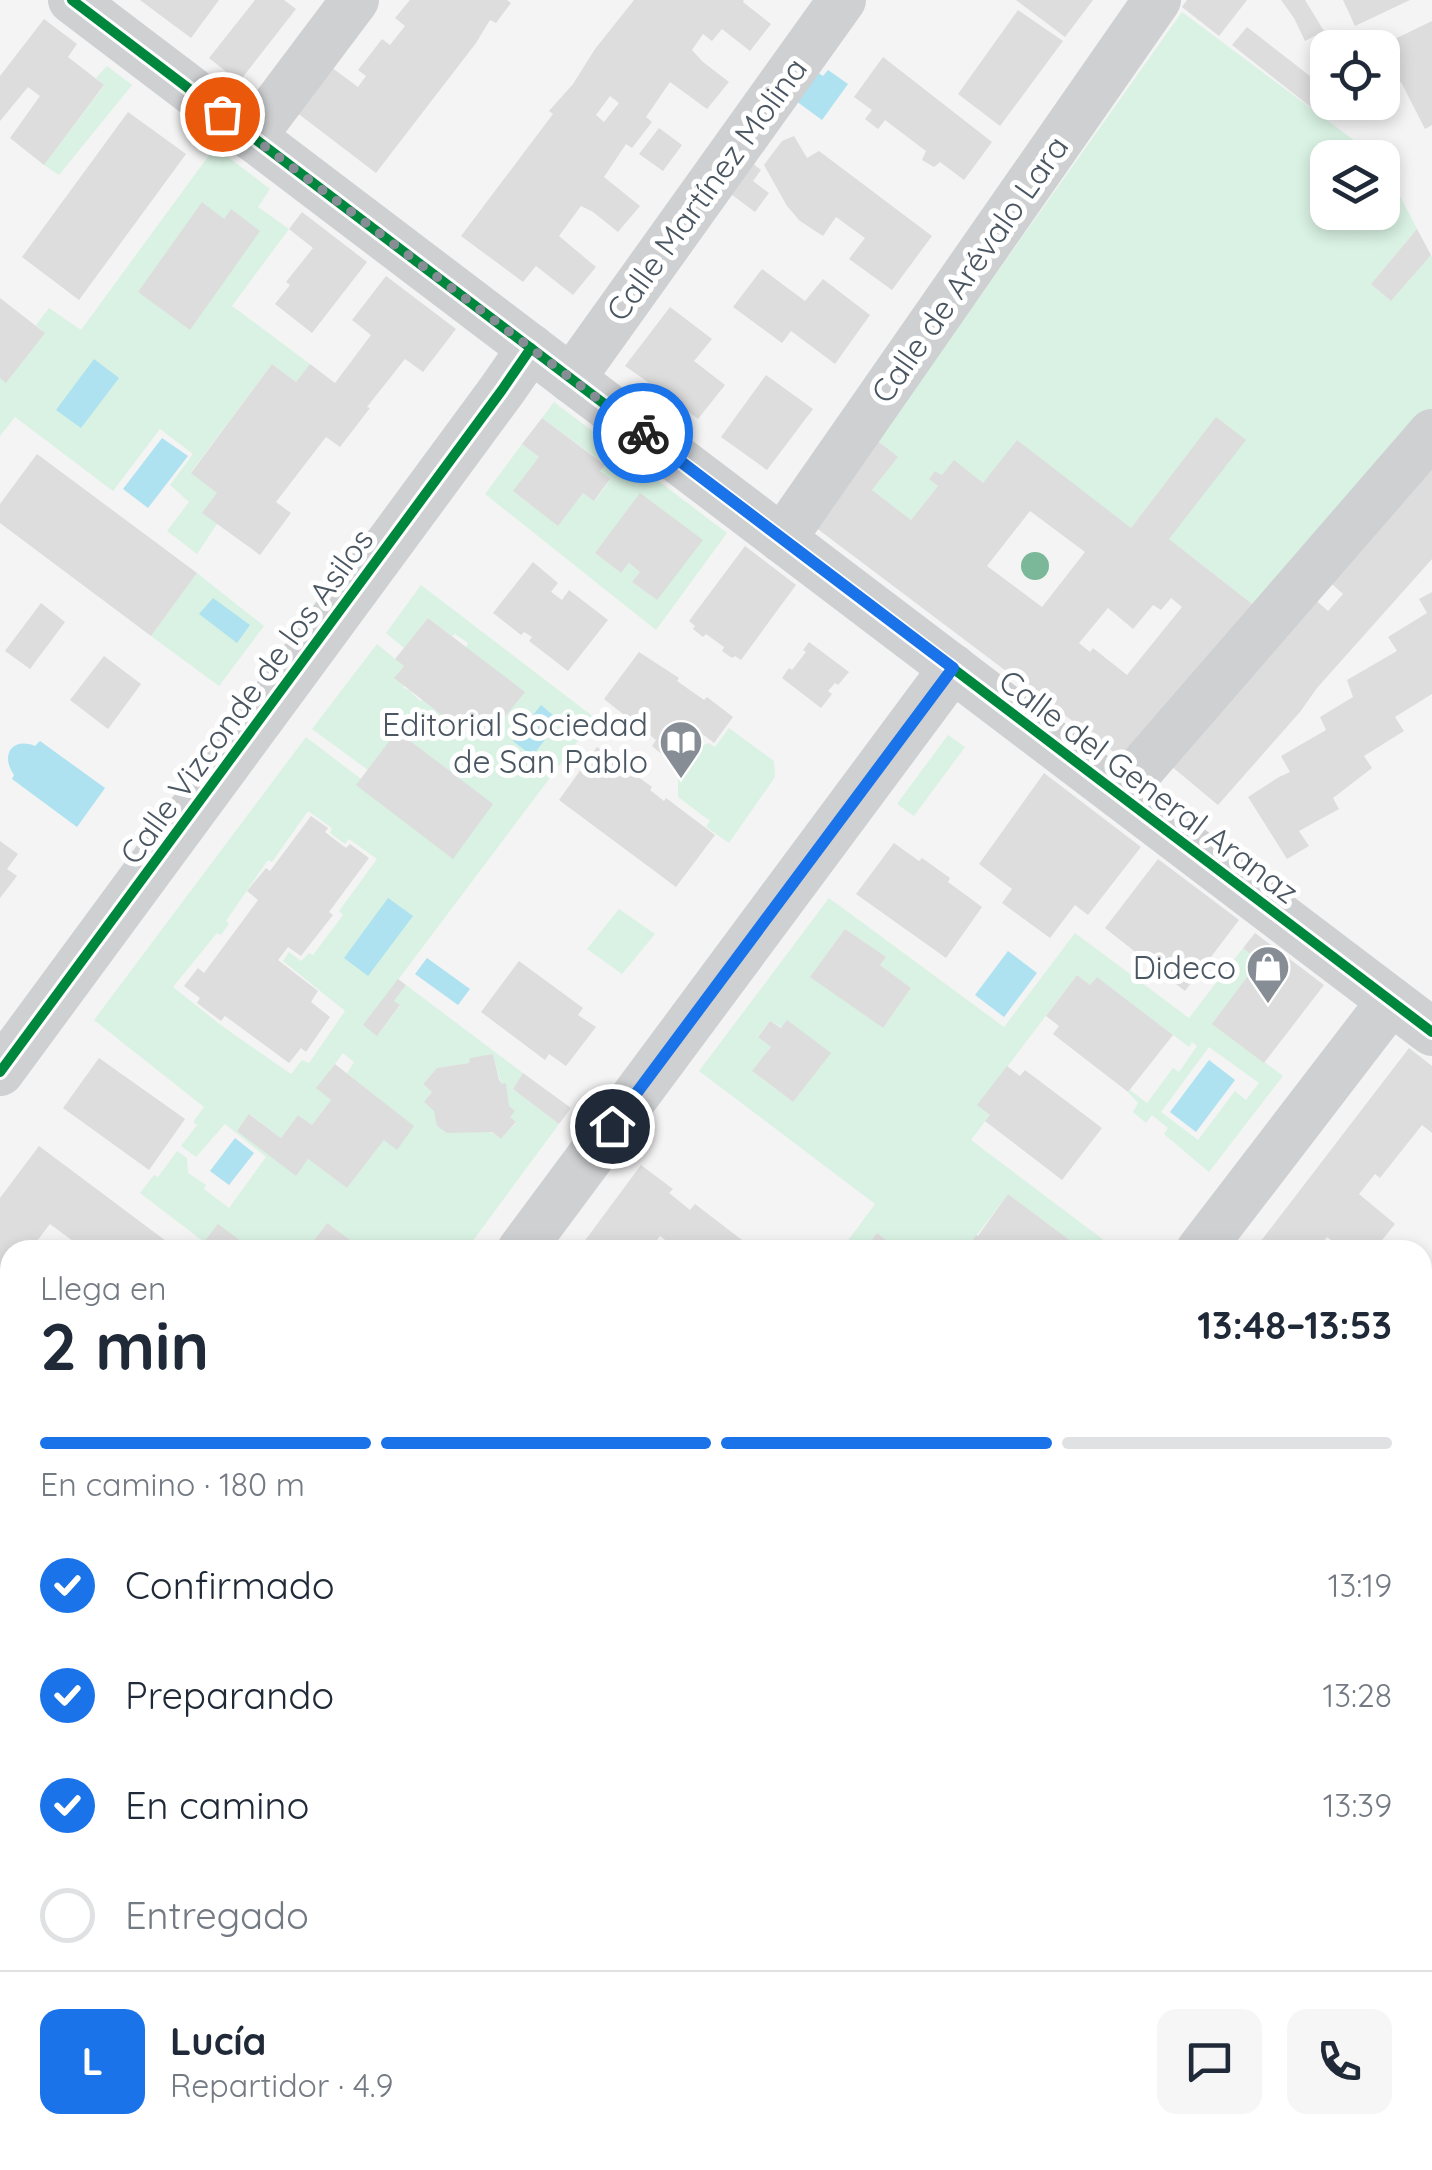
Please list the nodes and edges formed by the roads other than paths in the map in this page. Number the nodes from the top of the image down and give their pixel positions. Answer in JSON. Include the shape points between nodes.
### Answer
{"nodes":[{"id":1,"x":72,"y":0,"type":"edge"},
{"id":2,"x":354,"y":0,"type":"edge"},
{"id":3,"x":842,"y":0,"type":"edge"},
{"id":4,"x":1157,"y":0,"type":"edge"},
{"id":5,"x":252,"y":137,"type":"junction"},
{"id":6,"x":531,"y":348,"type":"junction"},
{"id":7,"x":572,"y":379,"type":"junction"},
{"id":8,"x":1432,"y":433,"type":"edge"},
{"id":9,"x":782,"y":539,"type":"junction"},
{"id":10,"x":953,"y":668,"type":"junction"},
{"id":11,"x":1119,"y":794,"type":"junction"},
{"id":12,"x":1391,"y":1001,"type":"junction"},
{"id":13,"x":1432,"y":1032,"type":"edge"},
{"id":14,"x":0,"y":1072,"type":"edge"},
{"id":15,"x":528,"y":1240,"type":"edge"},
{"id":16,"x":1208,"y":1240,"type":"edge"}],
"edges":[{"from":1,"to":5,"type":"street","name":"Calle del General Aranaz"},
{"from":2,"to":5,"type":"street"},
{"from":3,"to":7,"type":"street","name":"Calle Martínez Molina"},
{"from":4,"to":9,"type":"street","name":"Calle de Arévalo Lara"},
{"from":5,"to":6,"type":"street","name":"Calle del General Aranaz"},
{"from":6,"to":7,"type":"street","name":"Calle del General Aranaz"},
{"from":6,"to":14,"type":"street","name":"Calle Vizconde de los Asilos"},
{"from":7,"to":9,"type":"street","name":"Calle del General Aranaz"},
{"from":8,"to":11,"type":"street"},
{"from":9,"to":10,"type":"street","name":"Calle del General Aranaz"},
{"from":10,"to":11,"type":"street","name":"Calle del General Aranaz"},
{"from":10,"to":15,"type":"street"},
{"from":11,"to":12,"type":"street","name":"Calle del General Aranaz"},
{"from":12,"to":13,"type":"street","name":"Calle del General Aranaz"},
{"from":12,"to":16,"type":"street"}]}
